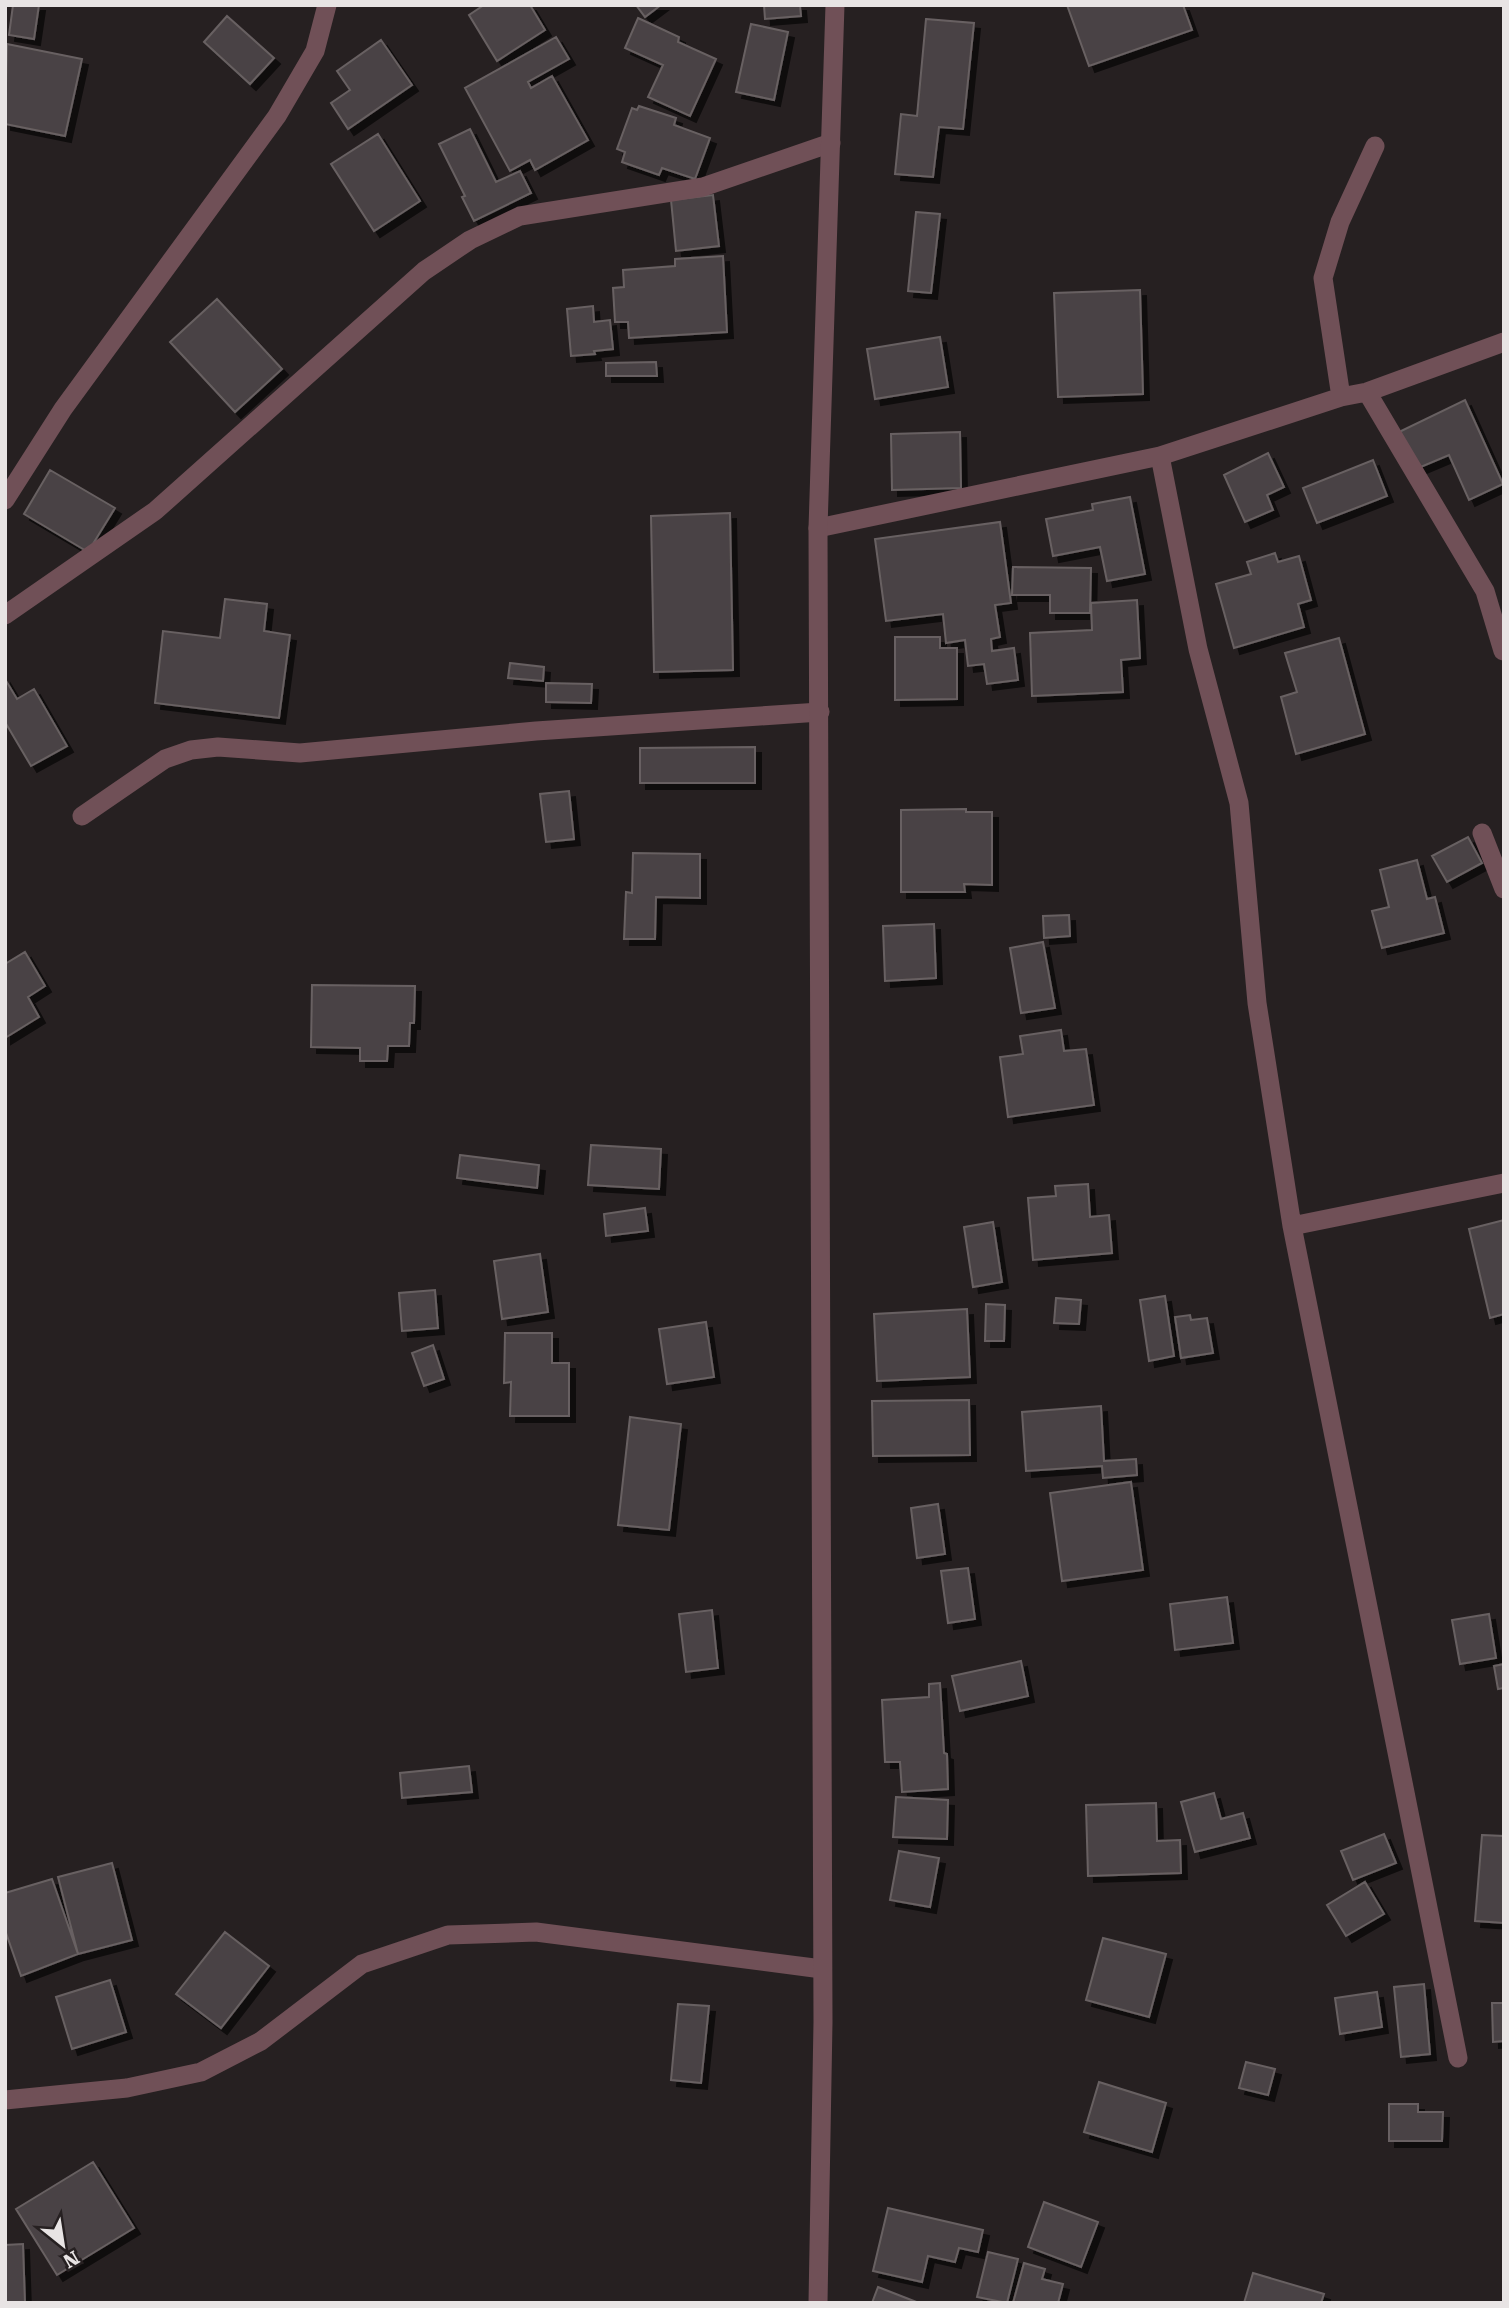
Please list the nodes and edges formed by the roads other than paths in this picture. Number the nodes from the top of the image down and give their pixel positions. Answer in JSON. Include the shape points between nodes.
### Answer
{"nodes":[{"id":1,"x":327,"y":5,"type":"edge"},
{"id":2,"x":835,"y":5,"type":"edge"},
{"id":3,"x":831,"y":143,"type":"junction"},
{"id":4,"x":1374,"y":146,"type":"dead end"},
{"id":5,"x":1504,"y":342,"type":"edge"},
{"id":6,"x":1367,"y":392,"type":"junction"},
{"id":7,"x":1341,"y":397,"type":"junction"},
{"id":8,"x":1160,"y":456,"type":"junction"},
{"id":9,"x":5,"y":500,"type":"edge"},
{"id":10,"x":818,"y":528,"type":"junction"},
{"id":11,"x":5,"y":615,"type":"edge"},
{"id":12,"x":1503,"y":651,"type":"edge"},
{"id":13,"x":820,"y":712,"type":"junction"},
{"id":14,"x":82,"y":816,"type":"dead end"},
{"id":15,"x":1482,"y":833,"type":"dead end"},
{"id":16,"x":1504,"y":889,"type":"edge"},
{"id":17,"x":1504,"y":1183,"type":"edge"},
{"id":18,"x":1292,"y":1226,"type":"junction"},
{"id":19,"x":822,"y":1969,"type":"junction"},
{"id":20,"x":1458,"y":2059,"type":"dead end"},
{"id":21,"x":5,"y":2100,"type":"edge"},
{"id":22,"x":818,"y":2303,"type":"edge"}],
"edges":[{"from":1,"to":9,"type":"street","via":[[315,51],[277,117],[63,409]]},
{"from":2,"to":3,"type":"street"},
{"from":3,"to":10,"type":"street"},
{"from":3,"to":11,"type":"street","via":[[703,187],[520,216],[470,240],[424,271],[155,511]]},
{"from":4,"to":7,"type":"street","via":[[1340,222],[1323,278]]},
{"from":5,"to":6,"type":"street"},
{"from":6,"to":7,"type":"street"},
{"from":6,"to":12,"type":"street","via":[[1485,591]]},
{"from":7,"to":8,"type":"street"},
{"from":8,"to":10,"type":"street"},
{"from":8,"to":18,"type":"street","via":[[1198,649],[1239,803],[1257,1003]]},
{"from":10,"to":13,"type":"street"},
{"from":13,"to":14,"type":"street","via":[[300,754],[218,747],[191,750],[165,759]]},
{"from":13,"to":19,"type":"street"},
{"from":15,"to":16,"type":"street"},
{"from":17,"to":18,"type":"street"},
{"from":18,"to":20,"type":"street"},
{"from":19,"to":21,"type":"street","via":[[536,1932],[448,1935],[362,1964],[261,2041],[201,2072],[127,2088]]},
{"from":19,"to":22,"type":"street"}]}
